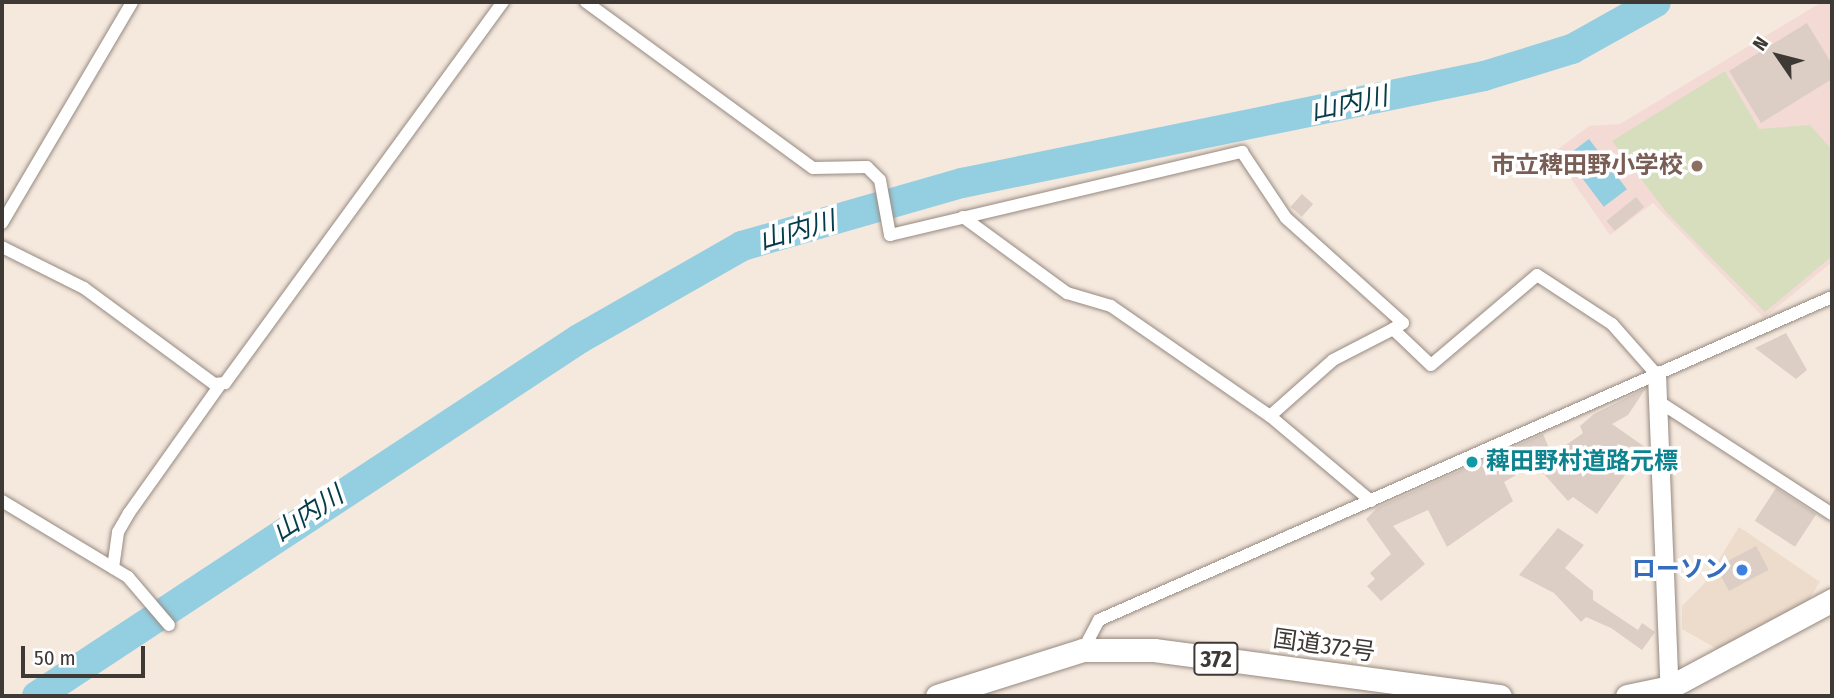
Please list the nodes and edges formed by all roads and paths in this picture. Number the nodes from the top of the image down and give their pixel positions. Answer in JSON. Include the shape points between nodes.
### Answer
{"nodes":[{"id":1,"x":132,"y":2,"type":"edge"},
{"id":2,"x":503,"y":2,"type":"edge"},
{"id":3,"x":586,"y":2,"type":"edge"},
{"id":4,"x":962,"y":217,"type":"junction"},
{"id":5,"x":2,"y":223,"type":"edge"},
{"id":6,"x":2,"y":247,"type":"edge"},
{"id":7,"x":1832,"y":297,"type":"edge"},
{"id":8,"x":1393,"y":329,"type":"junction"},
{"id":9,"x":1657,"y":375,"type":"junction"},
{"id":10,"x":220,"y":385,"type":"junction"},
{"id":11,"x":1661,"y":402,"type":"junction"},
{"id":12,"x":1270,"y":416,"type":"junction"},
{"id":13,"x":2,"y":501,"type":"edge"},
{"id":14,"x":1371,"y":501,"type":"junction"},
{"id":15,"x":1832,"y":514,"type":"edge"},
{"id":16,"x":114,"y":568,"type":"junction"},
{"id":17,"x":1832,"y":600,"type":"edge"},
{"id":18,"x":169,"y":625,"type":"dead end"},
{"id":19,"x":1083,"y":650,"type":"junction"},
{"id":20,"x":1670,"y":692,"type":"edge"},
{"id":21,"x":937,"y":696,"type":"edge"},
{"id":22,"x":1500,"y":696,"type":"edge"},
{"id":23,"x":1627,"y":696,"type":"edge"}],
"edges":[{"from":1,"to":5,"type":"street"},
{"from":2,"to":10,"type":"street"},
{"from":3,"to":4,"type":"street","via":[[813,168],[867,167],[880,180],[890,235]]},
{"from":4,"to":8,"type":"street","via":[[1242,152],[1286,218],[1403,323]]},
{"from":4,"to":12,"type":"street","via":[[1067,293],[1111,306]]},
{"from":6,"to":10,"type":"street","via":[[84,288]]},
{"from":7,"to":9,"type":"street"},
{"from":8,"to":9,"type":"street","via":[[1431,365],[1537,275],[1612,324]]},
{"from":8,"to":12,"type":"street","via":[[1333,360]]},
{"from":9,"to":11,"type":"street"},
{"from":9,"to":14,"type":"street"},
{"from":10,"to":16,"type":"street","via":[[129,513],[118,532]]},
{"from":11,"to":15,"type":"street"},
{"from":11,"to":20,"type":"street"},
{"from":12,"to":14,"type":"street"},
{"from":13,"to":16,"type":"street"},
{"from":14,"to":19,"type":"street","via":[[1099,620]]},
{"from":16,"to":18,"type":"street","via":[[149,596]]},
{"from":17,"to":20,"type":"highway"},
{"from":19,"to":21,"type":"highway","name":"国道372号","number":"372"},
{"from":19,"to":22,"type":"highway","name":"国道372号","number":"372","via":[[1154,650]]},
{"from":20,"to":23,"type":"highway"}]}
